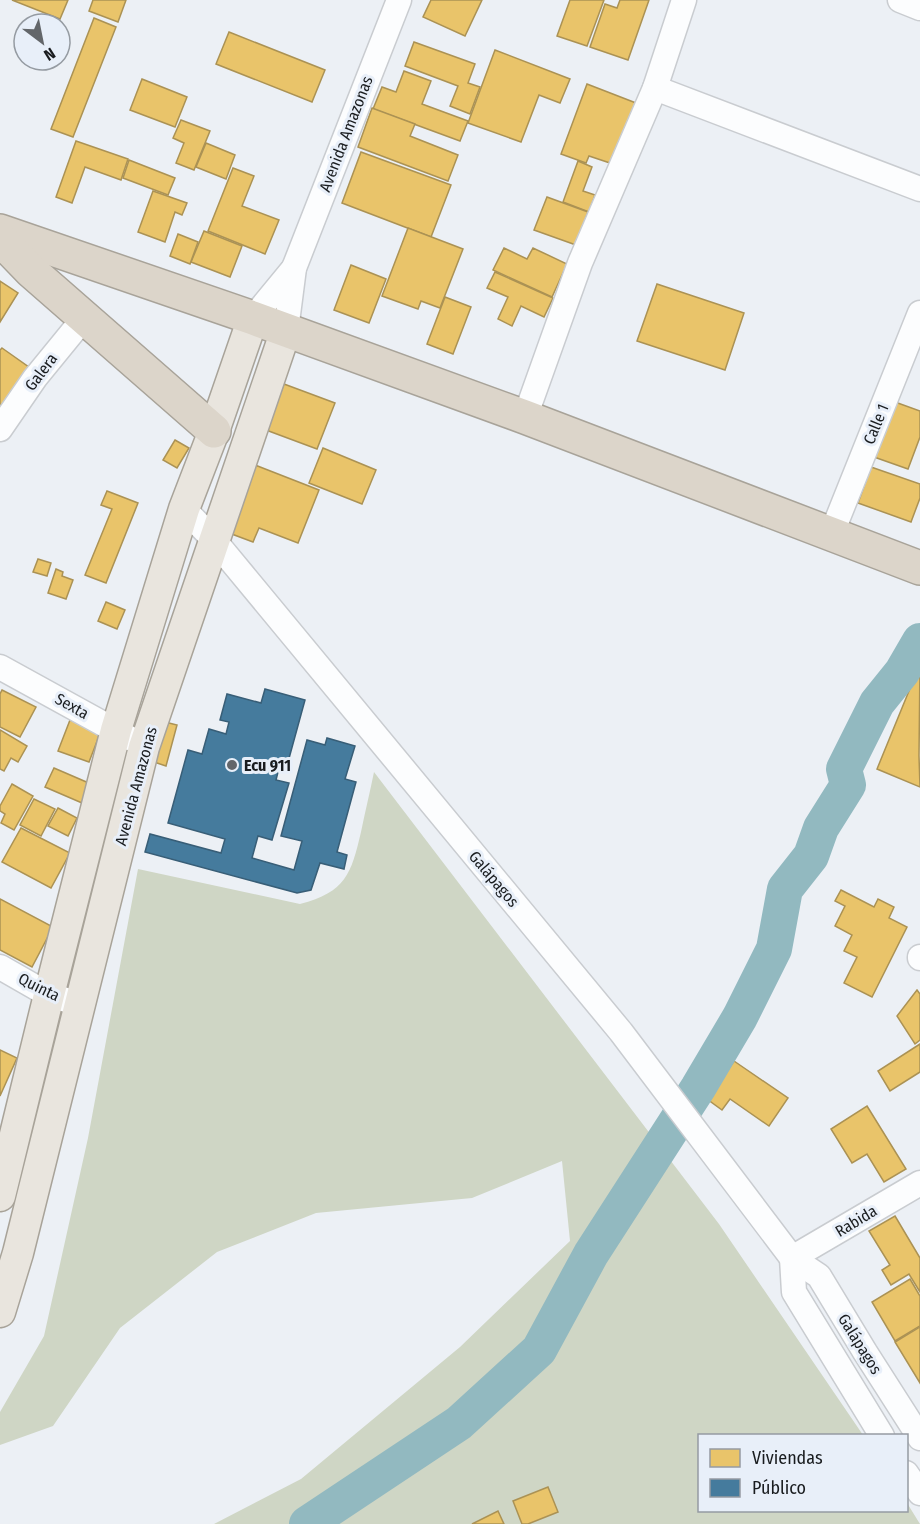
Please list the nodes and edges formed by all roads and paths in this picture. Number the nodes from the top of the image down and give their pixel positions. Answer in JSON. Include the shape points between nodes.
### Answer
{"nodes":[{"id":1,"x":399,"y":0,"type":"edge"},
{"id":2,"x":684,"y":0,"type":"edge"},
{"id":3,"x":900,"y":0,"type":"edge"},
{"id":4,"x":920,"y":8,"type":"edge"},
{"id":5,"x":655,"y":88,"type":"junction"},
{"id":6,"x":920,"y":189,"type":"edge"},
{"id":7,"x":0,"y":231,"type":"edge"},
{"id":8,"x":0,"y":239,"type":"edge"},
{"id":9,"x":294,"y":268,"type":"junction"},
{"id":10,"x":920,"y":313,"type":"edge"},
{"id":11,"x":84,"y":318,"type":"junction"},
{"id":12,"x":253,"y":318,"type":"junction"},
{"id":13,"x":286,"y":330,"type":"junction"},
{"id":14,"x":525,"y":417,"type":"junction"},
{"id":15,"x":0,"y":429,"type":"edge"},
{"id":16,"x":214,"y":431,"type":"junction"},
{"id":17,"x":184,"y":509,"type":"junction"},
{"id":18,"x":831,"y":535,"type":"junction"},
{"id":19,"x":214,"y":540,"type":"junction"},
{"id":20,"x":907,"y":563,"type":"edge"},
{"id":21,"x":0,"y":667,"type":"edge"},
{"id":22,"x":116,"y":730,"type":"junction"},
{"id":23,"x":144,"y":747,"type":"junction"},
{"id":24,"x":0,"y":967,"type":"edge"},
{"id":25,"x":49,"y":995,"type":"junction"},
{"id":26,"x":80,"y":1004,"type":"junction"},
{"id":27,"x":920,"y":1183,"type":"edge"},
{"id":28,"x":0,"y":1196,"type":"edge"},
{"id":29,"x":792,"y":1258,"type":"junction"},
{"id":30,"x":0,"y":1312,"type":"edge"},
{"id":31,"x":881,"y":1434,"type":"edge"},
{"id":32,"x":920,"y":1438,"type":"edge"},
{"id":33,"x":908,"y":1476,"type":"edge"},
{"id":34,"x":920,"y":1493,"type":"edge"}],
"edges":[{"from":1,"to":9,"type":"street","name":"Avenida Amazonas"},
{"from":2,"to":5,"type":"street"},
{"from":3,"to":4,"type":"street"},
{"from":5,"to":6,"type":"street"},
{"from":5,"to":14,"type":"street","via":[[580,263]]},
{"from":7,"to":12,"type":"highway"},
{"from":8,"to":11,"type":"highway"},
{"from":9,"to":12,"type":"street","name":"Avenida Amazonas"},
{"from":9,"to":13,"type":"street","name":"Avenida Amazonas"},
{"from":10,"to":18,"type":"street","name":"Calle 1"},
{"from":11,"to":15,"type":"street","name":"Galera"},
{"from":11,"to":16,"type":"highway"},
{"from":12,"to":13,"type":"highway"},
{"from":12,"to":16,"type":"main road","name":"Avenida Amazonas"},
{"from":13,"to":14,"type":"highway"},
{"from":13,"to":19,"type":"main road","name":"Avenida Amazonas"},
{"from":14,"to":18,"type":"highway"},
{"from":16,"to":17,"type":"main road","name":"Avenida Amazonas"},
{"from":17,"to":19,"type":"street","name":"Galápagos"},
{"from":17,"to":22,"type":"main road","name":"Avenida Amazonas"},
{"from":18,"to":20,"type":"highway"},
{"from":19,"to":23,"type":"main road","name":"Avenida Amazonas"},
{"from":19,"to":29,"type":"street","name":"Galápagos","via":[[626,1039]]},
{"from":21,"to":22,"type":"street","name":"Sexta"},
{"from":22,"to":23,"type":"street","name":"Sexta"},
{"from":22,"to":25,"type":"main road","name":"Avenida Amazonas"},
{"from":23,"to":26,"type":"main road","name":"Avenida Amazonas"},
{"from":24,"to":25,"type":"street","name":"Quinta"},
{"from":25,"to":26,"type":"street","name":"Quinta"},
{"from":25,"to":28,"type":"main road","name":"Avenida Amazonas"},
{"from":26,"to":30,"type":"main road","name":"Avenida Amazonas"},
{"from":27,"to":29,"type":"street","name":"Rabida"},
{"from":29,"to":31,"type":"street","name":"Galápagos","via":[[794,1292]]},
{"from":29,"to":32,"type":"street","name":"Galápagos","via":[[819,1275]]},
{"from":33,"to":34,"type":"street"}]}
